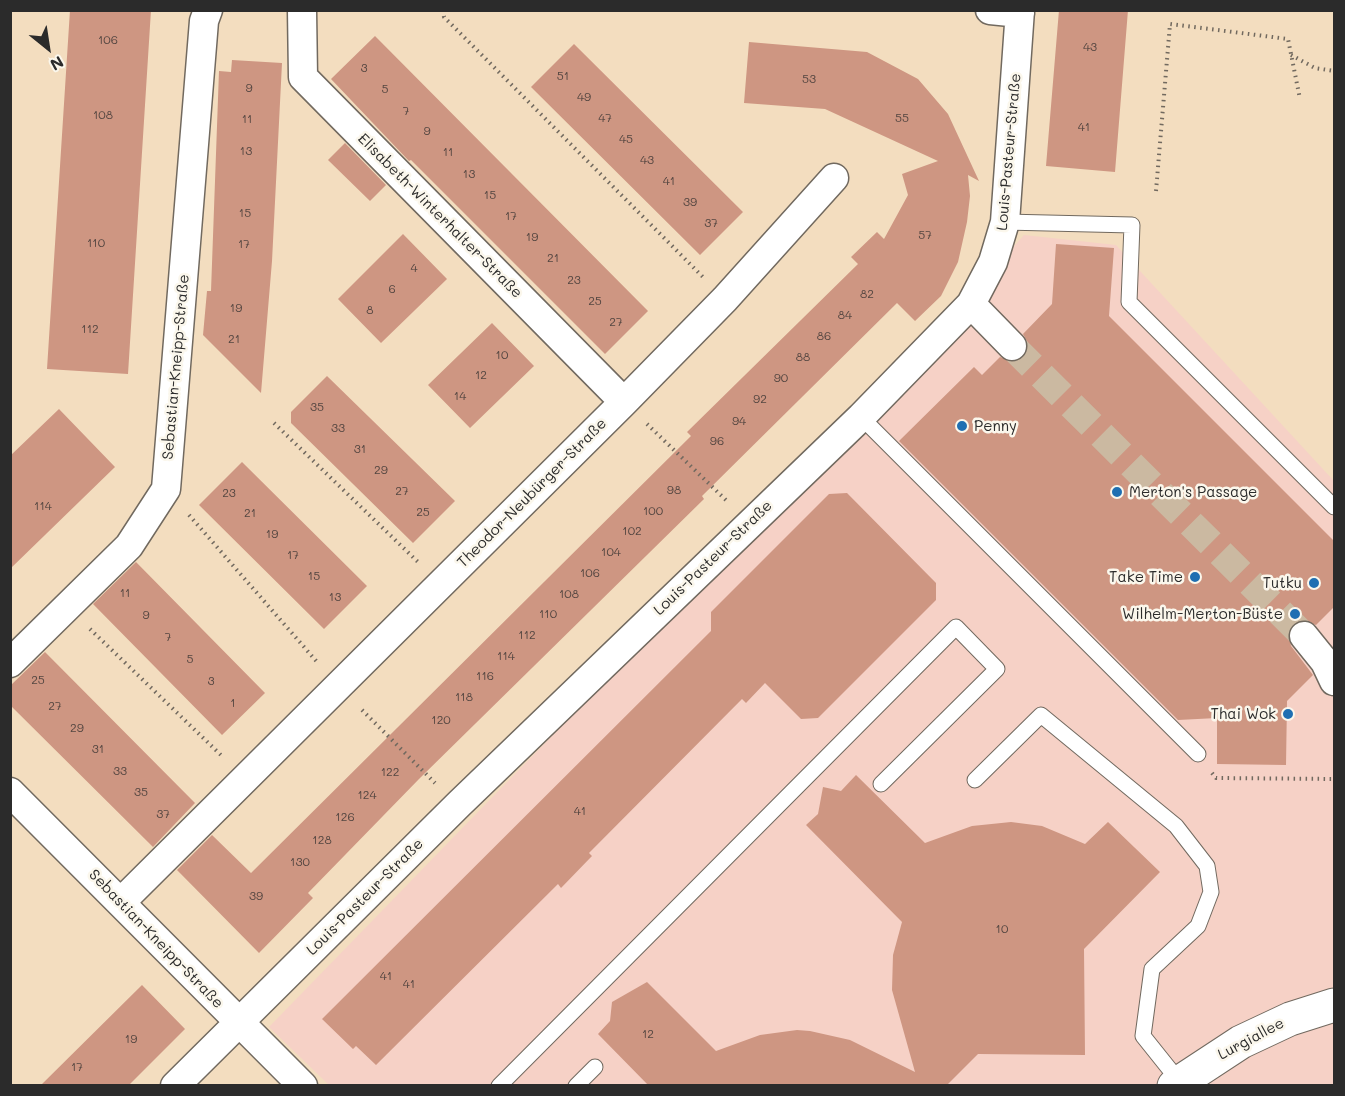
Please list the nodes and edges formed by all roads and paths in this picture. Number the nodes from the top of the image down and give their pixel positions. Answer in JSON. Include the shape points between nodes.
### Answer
{"nodes":[{"id":1,"x":208,"y":10,"type":"edge"},
{"id":2,"x":302,"y":10,"type":"edge"},
{"id":3,"x":443,"y":10,"type":"edge"},
{"id":4,"x":990,"y":10,"type":"edge"},
{"id":5,"x":1020,"y":12,"type":"edge"},
{"id":6,"x":1291,"y":55,"type":"junction"},
{"id":7,"x":1335,"y":71,"type":"edge"},
{"id":8,"x":1300,"y":99,"type":"dead end"},
{"id":9,"x":834,"y":178,"type":"dead end"},
{"id":10,"x":1156,"y":190,"type":"dead end"},
{"id":11,"x":1005,"y":222,"type":"junction"},
{"id":12,"x":725,"y":299,"type":"junction"},
{"id":13,"x":971,"y":304,"type":"junction"},
{"id":14,"x":1012,"y":346,"type":"tunnel mouth"},
{"id":15,"x":624,"y":402,"type":"junction"},
{"id":16,"x":861,"y":417,"type":"junction"},
{"id":17,"x":274,"y":423,"type":"dead end"},
{"id":18,"x":166,"y":489,"type":"junction"},
{"id":19,"x":729,"y":503,"type":"dead end"},
{"id":20,"x":1335,"y":507,"type":"edge"},
{"id":21,"x":441,"y":585,"type":"junction"},
{"id":22,"x":66,"y":607,"type":"junction"},
{"id":23,"x":1304,"y":636,"type":"tunnel mouth"},
{"id":24,"x":10,"y":663,"type":"edge"},
{"id":25,"x":1335,"y":681,"type":"edge"},
{"id":26,"x":337,"y":685,"type":"junction"},
{"id":27,"x":1198,"y":754,"type":"joint"},
{"id":28,"x":1335,"y":778,"type":"edge"},
{"id":29,"x":245,"y":779,"type":"junction"},
{"id":30,"x":975,"y":780,"type":"dead end"},
{"id":31,"x":881,"y":784,"type":"dead end"},
{"id":32,"x":442,"y":790,"type":"dead end"},
{"id":33,"x":10,"y":792,"type":"edge"},
{"id":34,"x":121,"y":902,"type":"junction"},
{"id":35,"x":1335,"y":1005,"type":"edge"},
{"id":36,"x":238,"y":1022,"type":"junction"},
{"id":37,"x":595,"y":1067,"type":"dead end"},
{"id":38,"x":1176,"y":1083,"type":"edge"},
{"id":39,"x":175,"y":1086,"type":"edge"},
{"id":40,"x":303,"y":1086,"type":"edge"},
{"id":41,"x":499,"y":1086,"type":"edge"},
{"id":42,"x":576,"y":1086,"type":"edge"}],
"edges":[{"from":1,"to":18,"type":"street","name":"Sebastian-Kneipp-Straße","via":[[204,21]]},
{"from":2,"to":15,"type":"street","name":"Elisabeth-Winterhalter-Straße","via":[[303,77]]},
{"from":3,"to":12,"type":"path","via":[[444,17]]},
{"from":4,"to":5,"type":"street"},
{"from":5,"to":11,"type":"street","name":"Louis-Pasteur-Straße"},
{"from":6,"to":7,"type":"path","via":[[1315,68]]},
{"from":6,"to":8,"type":"path"},
{"from":6,"to":10,"type":"path","via":[[1288,39],[1170,24]]},
{"from":9,"to":12,"type":"street","name":"Theodor-Neubürger-Straße"},
{"from":11,"to":13,"type":"street","name":"Louis-Pasteur-Straße","via":[[993,262]]},
{"from":11,"to":20,"type":"lane","via":[[1132,225],[1129,302]]},
{"from":12,"to":15,"type":"street","name":"Theodor-Neubürger-Straße"},
{"from":13,"to":14,"type":"street"},
{"from":13,"to":16,"type":"street","name":"Louis-Pasteur-Straße"},
{"from":15,"to":19,"type":"path"},
{"from":15,"to":21,"type":"street","name":"Theodor-Neubürger-Straße"},
{"from":16,"to":27,"type":"lane"},
{"from":16,"to":36,"type":"street","name":"Louis-Pasteur-Straße"},
{"from":17,"to":21,"type":"path"},
{"from":18,"to":22,"type":"street","name":"Sebastian-Kneipp-Straße","via":[[129,546]]},
{"from":18,"to":26,"type":"path"},
{"from":21,"to":26,"type":"street","name":"Theodor-Neubürger-Straße"},
{"from":22,"to":24,"type":"street","name":"Sebastian-Kneipp-Straße"},
{"from":22,"to":29,"type":"path"},
{"from":23,"to":25,"type":"street"},
{"from":26,"to":29,"type":"street","name":"Theodor-Neubürger-Straße"},
{"from":26,"to":32,"type":"path"},
{"from":27,"to":28,"type":"path","via":[[1216,778]]},
{"from":29,"to":34,"type":"street","name":"Theodor-Neubürger-Straße"},
{"from":30,"to":38,"type":"lane","via":[[1041,715],[1176,826],[1207,866],[1210,892],[1198,926],[1152,969],[1143,1036]]},
{"from":31,"to":41,"type":"lane","via":[[997,669],[956,627]]},
{"from":33,"to":34,"type":"street","name":"Sebastian-Kneipp-Straße"},
{"from":34,"to":36,"type":"street","name":"Sebastian-Kneipp-Straße"},
{"from":35,"to":38,"type":"street","name":"Lurgiallee","via":[[1290,1018],[1241,1042]]},
{"from":36,"to":39,"type":"street","name":"Louis-Pasteur-Straße"},
{"from":36,"to":40,"type":"street","name":"Sebastian-Kneipp-Straße"},
{"from":37,"to":42,"type":"lane"}]}
